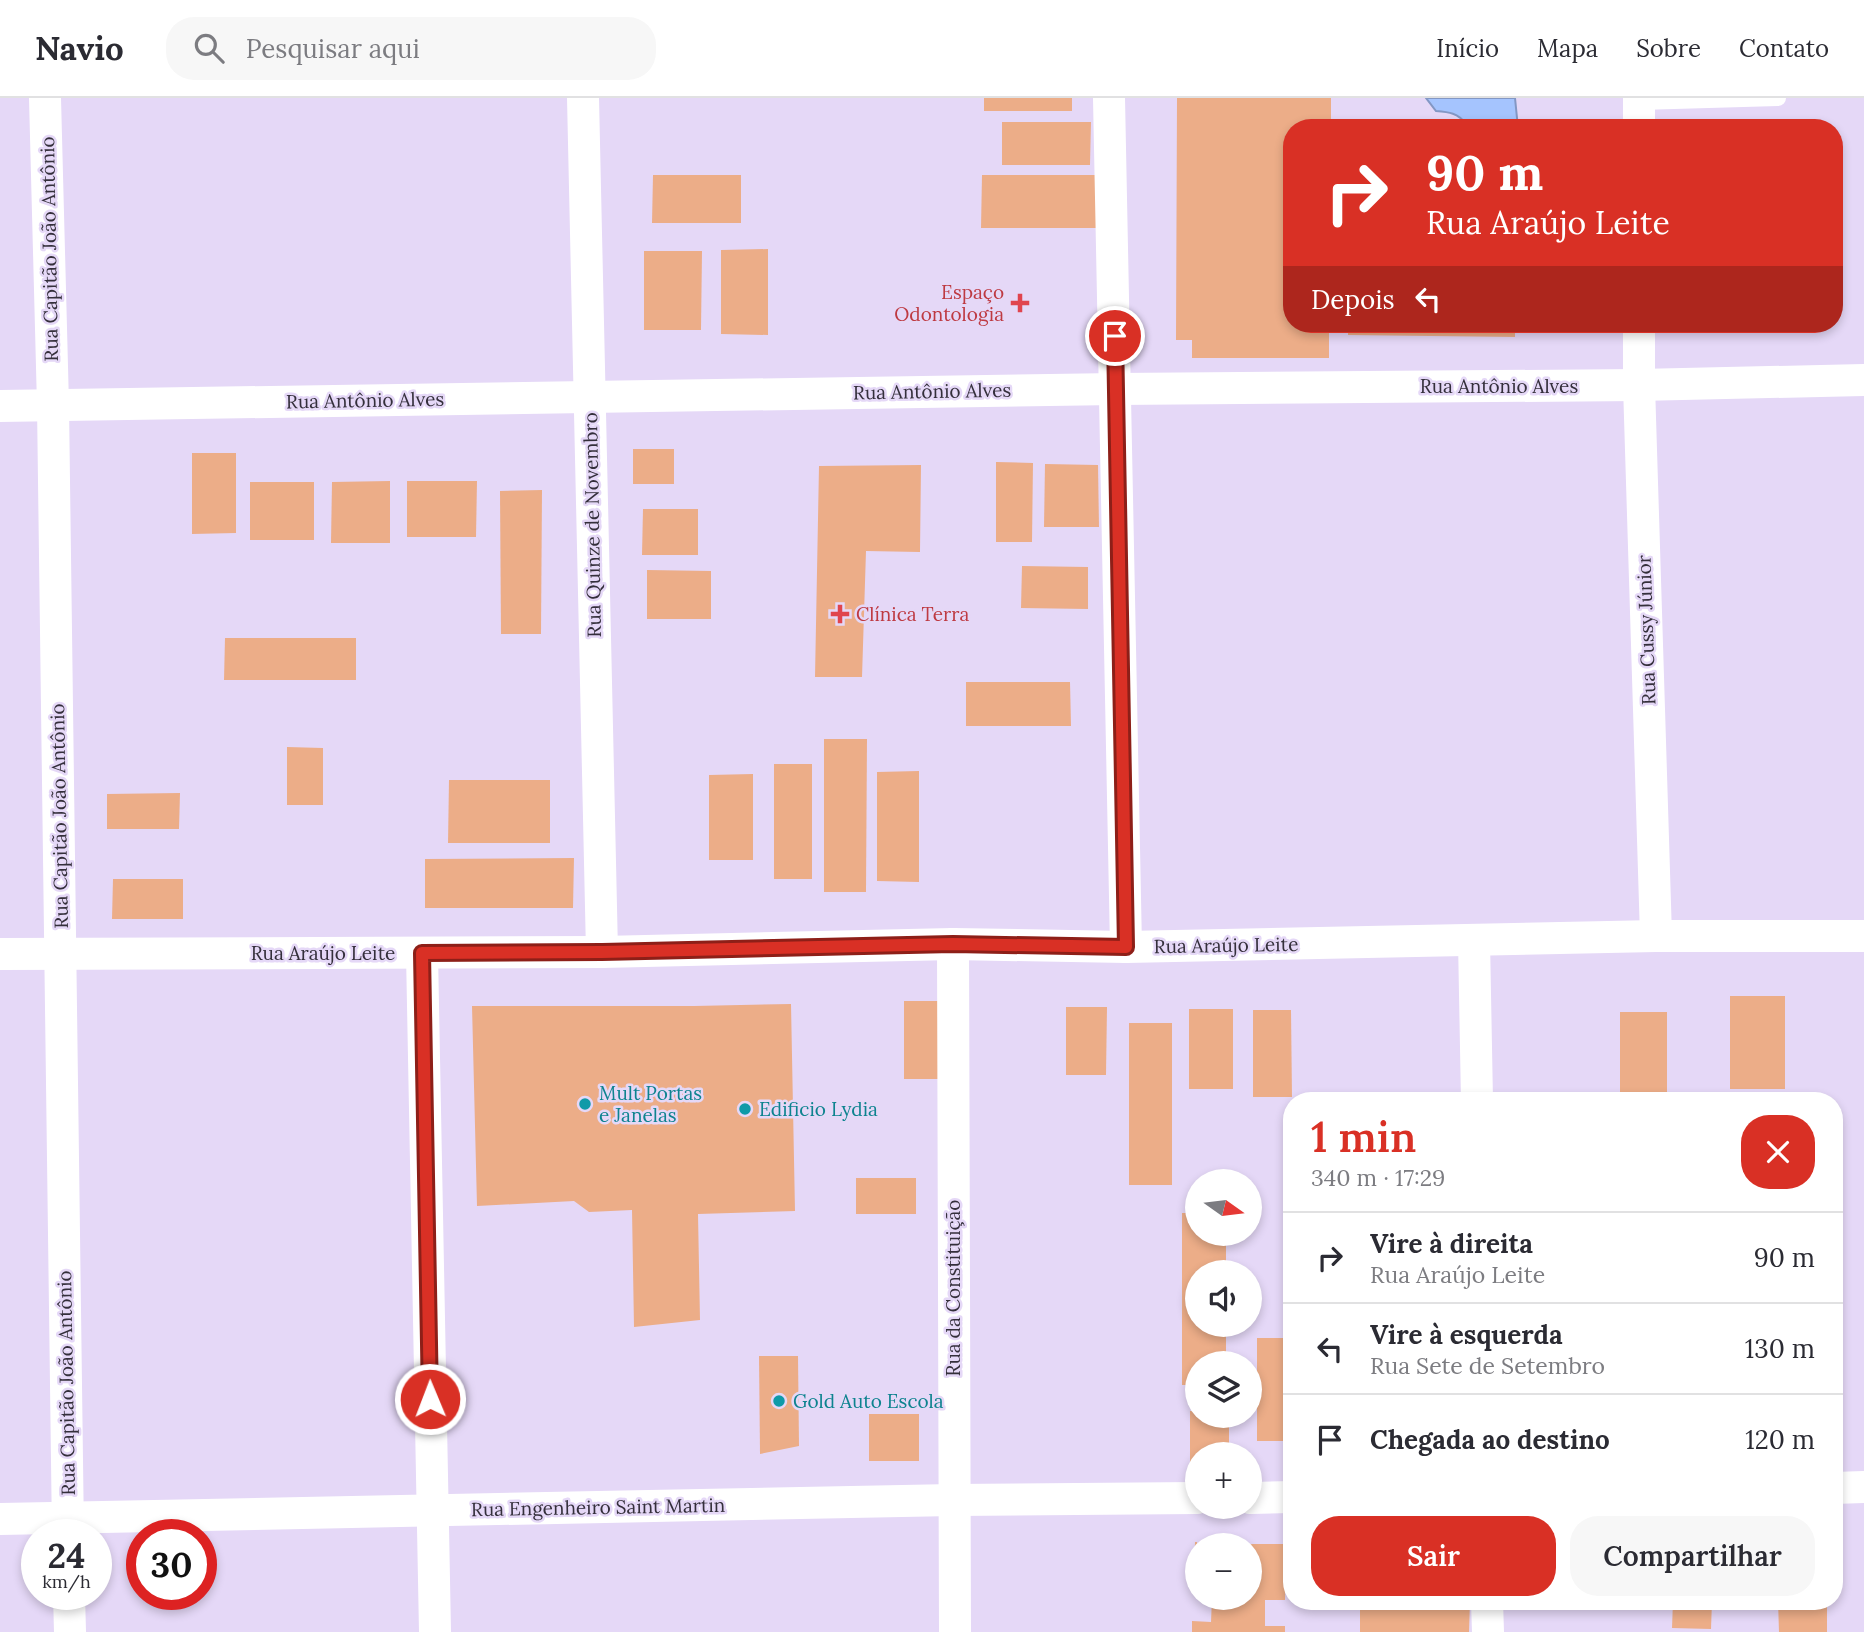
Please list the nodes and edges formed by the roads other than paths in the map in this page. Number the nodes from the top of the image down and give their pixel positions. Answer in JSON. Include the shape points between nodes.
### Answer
{"nodes":[{"id":1,"x":45,"y":98,"type":"edge"},
{"id":2,"x":583,"y":98,"type":"edge"},
{"id":3,"x":1109,"y":98,"type":"edge"},
{"id":4,"x":1778,"y":98,"type":"edge"},
{"id":5,"x":1639,"y":109,"type":"edge"},
{"id":6,"x":1639,"y":333,"type":"edge"},
{"id":7,"x":1864,"y":380,"type":"edge"},
{"id":8,"x":1639,"y":385,"type":"junction"},
{"id":9,"x":1116,"y":388,"type":"junction"},
{"id":10,"x":589,"y":396,"type":"junction"},
{"id":11,"x":53,"y":405,"type":"junction"},
{"id":12,"x":0,"y":406,"type":"edge"},
{"id":13,"x":1656,"y":936,"type":"junction"},
{"id":14,"x":1864,"y":936,"type":"edge"},
{"id":15,"x":1474,"y":940,"type":"junction"},
{"id":16,"x":953,"y":944,"type":"junction"},
{"id":17,"x":1126,"y":947,"type":"junction"},
{"id":18,"x":602,"y":952,"type":"junction"},
{"id":19,"x":60,"y":953,"type":"junction"},
{"id":20,"x":422,"y":953,"type":"junction"},
{"id":21,"x":0,"y":954,"type":"edge"},
{"id":22,"x":1478,"y":1092,"type":"edge"},
{"id":23,"x":1864,"y":1487,"type":"edge"},
{"id":24,"x":1843,"y":1488,"type":"edge"},
{"id":25,"x":1283,"y":1497,"type":"edge"},
{"id":26,"x":1185,"y":1498,"type":"edge"},
{"id":27,"x":1262,"y":1498,"type":"edge"},
{"id":28,"x":953,"y":1500,"type":"junction"},
{"id":29,"x":432,"y":1511,"type":"junction"},
{"id":30,"x":0,"y":1519,"type":"edge"},
{"id":31,"x":68,"y":1519,"type":"edge"},
{"id":32,"x":21,"y":1521,"type":"edge"},
{"id":33,"x":112,"y":1524,"type":"edge"},
{"id":34,"x":69,"y":1610,"type":"edge"},
{"id":35,"x":1487,"y":1610,"type":"edge"},
{"id":36,"x":70,"y":1632,"type":"edge"},
{"id":37,"x":435,"y":1632,"type":"edge"},
{"id":38,"x":955,"y":1632,"type":"edge"},
{"id":39,"x":1488,"y":1632,"type":"edge"}],
"edges":[{"from":1,"to":11,"type":"street","name":"Rua Capitão João Antônio"},
{"from":2,"to":10,"type":"street","name":"Rua Quinze de Novembro"},
{"from":3,"to":9,"type":"street"},
{"from":4,"to":5,"type":"lane"},
{"from":6,"to":8,"type":"street","name":"Rua Cussy Júnior"},
{"from":7,"to":8,"type":"street","name":"Rua Antônio Alves"},
{"from":8,"to":9,"type":"street","name":"Rua Antônio Alves"},
{"from":8,"to":13,"type":"street","name":"Rua Cussy Júnior"},
{"from":9,"to":10,"type":"street","name":"Rua Antônio Alves"},
{"from":9,"to":17,"type":"street"},
{"from":10,"to":11,"type":"street","name":"Rua Antônio Alves"},
{"from":10,"to":18,"type":"street","name":"Rua Quinze de Novembro"},
{"from":11,"to":12,"type":"street","name":"Rua Antônio Alves"},
{"from":11,"to":19,"type":"street","name":"Rua Capitão João Antônio"},
{"from":13,"to":14,"type":"street","name":"Rua Araújo Leite"},
{"from":13,"to":15,"type":"street","name":"Rua Araújo Leite"},
{"from":15,"to":17,"type":"street","name":"Rua Araújo Leite"},
{"from":15,"to":22,"type":"street"},
{"from":16,"to":17,"type":"street","name":"Rua Araújo Leite"},
{"from":16,"to":18,"type":"street","name":"Rua Araújo Leite"},
{"from":16,"to":28,"type":"street","name":"Rua da Constituição"},
{"from":18,"to":20,"type":"street","name":"Rua Araújo Leite"},
{"from":19,"to":20,"type":"street","name":"Rua Araújo Leite"},
{"from":19,"to":21,"type":"street","name":"Rua Araújo Leite"},
{"from":19,"to":31,"type":"street","name":"Rua Capitão João Antônio"},
{"from":20,"to":29,"type":"street"},
{"from":23,"to":24,"type":"street"},
{"from":25,"to":27,"type":"street"},
{"from":26,"to":28,"type":"street","name":"Rua Engenheiro Saint Martin"},
{"from":28,"to":29,"type":"street","name":"Rua Engenheiro Saint Martin"},
{"from":28,"to":38,"type":"street","name":"Rua da Constituição"},
{"from":29,"to":33,"type":"street","name":"Rua Engenheiro Saint Martin"},
{"from":29,"to":37,"type":"street"},
{"from":30,"to":32,"type":"street","name":"Rua Engenheiro Saint Martin"},
{"from":34,"to":36,"type":"street"},
{"from":35,"to":39,"type":"street"}]}
